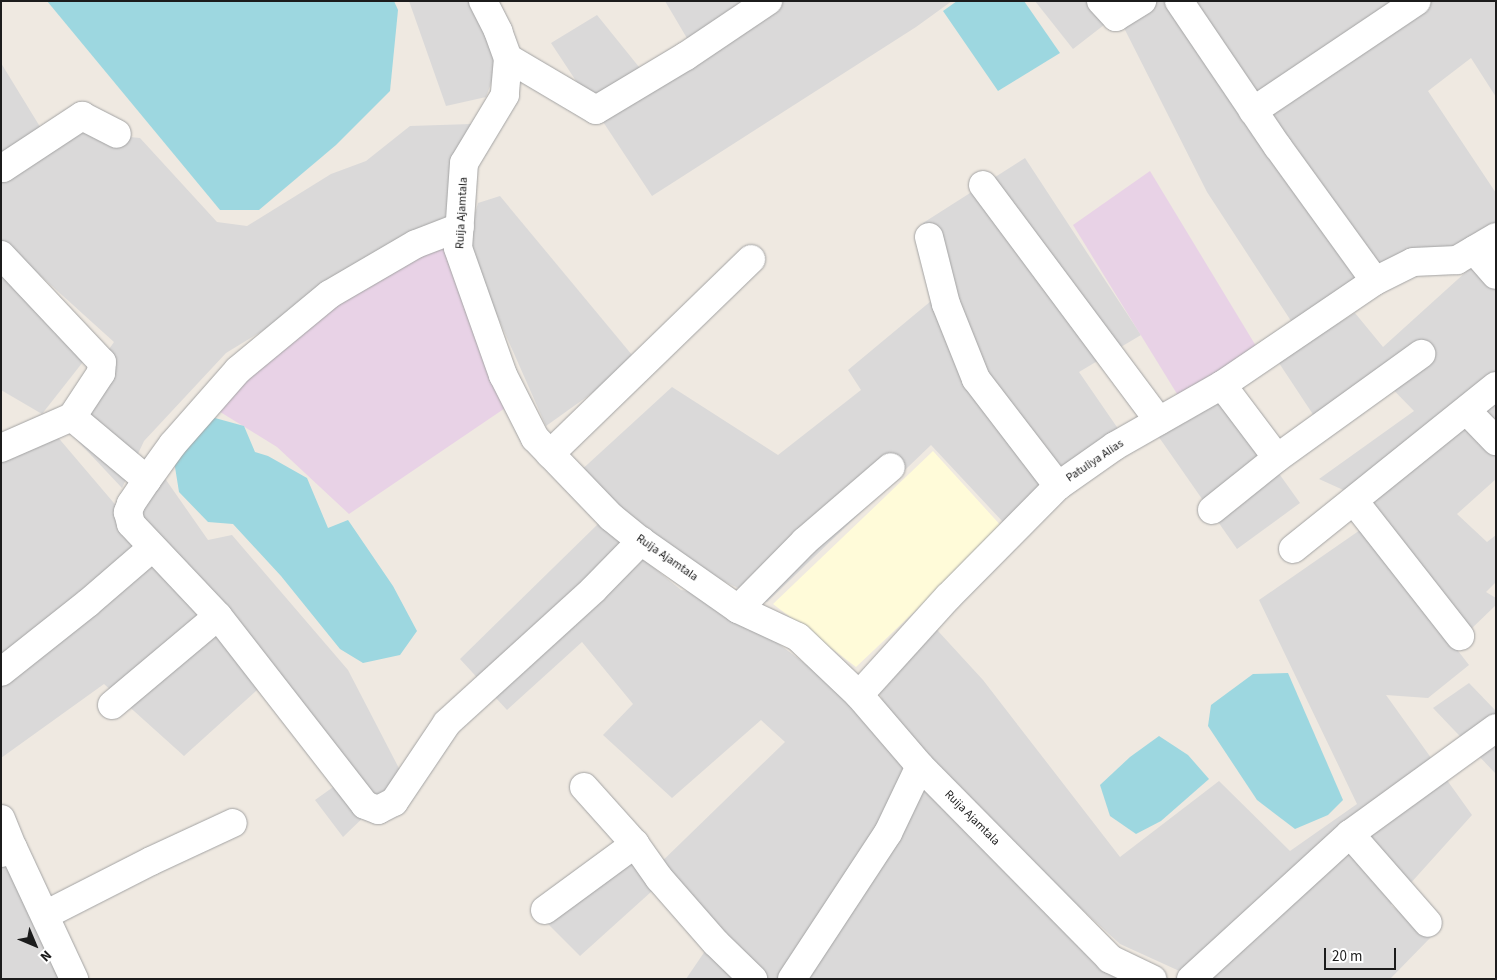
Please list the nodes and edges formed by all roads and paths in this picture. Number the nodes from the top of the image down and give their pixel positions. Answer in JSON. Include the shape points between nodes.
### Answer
{"nodes":[{"id":1,"x":483,"y":1,"type":"edge"},
{"id":2,"x":768,"y":1,"type":"edge"},
{"id":3,"x":1101,"y":1,"type":"edge"},
{"id":4,"x":1142,"y":1,"type":"edge"},
{"id":5,"x":1179,"y":1,"type":"edge"},
{"id":6,"x":1417,"y":1,"type":"edge"},
{"id":7,"x":508,"y":58,"type":"junction"},
{"id":8,"x":1254,"y":111,"type":"junction"},
{"id":9,"x":117,"y":134,"type":"dead end"},
{"id":10,"x":1,"y":167,"type":"edge"},
{"id":11,"x":983,"y":185,"type":"dead end"},
{"id":12,"x":460,"y":227,"type":"junction"},
{"id":13,"x":929,"y":237,"type":"dead end"},
{"id":14,"x":1485,"y":244,"type":"edge"},
{"id":15,"x":1,"y":255,"type":"edge"},
{"id":16,"x":752,"y":259,"type":"dead end"},
{"id":17,"x":1496,"y":275,"type":"edge"},
{"id":18,"x":1375,"y":281,"type":"junction"},
{"id":19,"x":1421,"y":354,"type":"dead end"},
{"id":20,"x":1222,"y":385,"type":"junction"},
{"id":21,"x":1496,"y":386,"type":"edge"},
{"id":22,"x":1467,"y":411,"type":"junction"},
{"id":23,"x":72,"y":417,"type":"junction"},
{"id":24,"x":1159,"y":421,"type":"junction"},
{"id":25,"x":1496,"y":441,"type":"edge"},
{"id":26,"x":1,"y":448,"type":"edge"},
{"id":27,"x":550,"y":454,"type":"junction"},
{"id":28,"x":1277,"y":458,"type":"junction"},
{"id":29,"x":891,"y":467,"type":"dead end"},
{"id":30,"x":147,"y":480,"type":"junction"},
{"id":31,"x":1058,"y":486,"type":"junction"},
{"id":32,"x":1354,"y":501,"type":"junction"},
{"id":33,"x":1212,"y":510,"type":"dead end"},
{"id":34,"x":641,"y":541,"type":"junction"},
{"id":35,"x":152,"y":548,"type":"junction"},
{"id":36,"x":1293,"y":549,"type":"dead end"},
{"id":37,"x":738,"y":609,"type":"junction"},
{"id":38,"x":218,"y":616,"type":"junction"},
{"id":39,"x":1460,"y":636,"type":"dead end"},
{"id":40,"x":1,"y":672,"type":"edge"},
{"id":41,"x":859,"y":695,"type":"junction"},
{"id":42,"x":112,"y":705,"type":"dead end"},
{"id":43,"x":1496,"y":728,"type":"edge"},
{"id":44,"x":920,"y":766,"type":"junction"},
{"id":45,"x":584,"y":787,"type":"dead end"},
{"id":46,"x":1,"y":819,"type":"edge"},
{"id":47,"x":233,"y":823,"type":"dead end"},
{"id":48,"x":1350,"y":834,"type":"junction"},
{"id":49,"x":635,"y":844,"type":"junction"},
{"id":50,"x":7,"y":851,"type":"edge"},
{"id":51,"x":546,"y":910,"type":"dead end"},
{"id":52,"x":45,"y":915,"type":"junction"},
{"id":53,"x":1428,"y":923,"type":"dead end"},
{"id":54,"x":74,"y":979,"type":"edge"},
{"id":55,"x":753,"y":979,"type":"edge"},
{"id":56,"x":792,"y":979,"type":"edge"},
{"id":57,"x":1152,"y":979,"type":"edge"},
{"id":58,"x":1191,"y":979,"type":"edge"}],
"edges":[{"from":1,"to":7,"type":"street","name":"Ruija Ajamtala"},
{"from":2,"to":7,"type":"street","via":[[686,56],[596,110]]},
{"from":3,"to":4,"type":"street","via":[[1116,17]]},
{"from":5,"to":8,"type":"street"},
{"from":6,"to":8,"type":"street"},
{"from":7,"to":12,"type":"street","name":"Ruija Ajamtala","via":[[505,95],[464,163]]},
{"from":8,"to":18,"type":"street"},
{"from":9,"to":10,"type":"street","via":[[82,116]]},
{"from":11,"to":24,"type":"street"},
{"from":12,"to":27,"type":"street","name":"Ruija Ajamtala","via":[[458,248],[503,375],[535,438]]},
{"from":12,"to":30,"type":"street","via":[[416,244],[330,294],[238,370],[173,444]]},
{"from":13,"to":31,"type":"street","via":[[946,304],[976,379]]},
{"from":14,"to":17,"type":"street"},
{"from":14,"to":18,"type":"street","name":"Patuliya Alias","via":[[1457,260],[1413,262]]},
{"from":15,"to":23,"type":"street","via":[[102,362],[101,372]]},
{"from":16,"to":27,"type":"street"},
{"from":18,"to":20,"type":"street","name":"Patuliya Alias"},
{"from":19,"to":28,"type":"street"},
{"from":20,"to":24,"type":"street","name":"Patuliya Alias"},
{"from":20,"to":28,"type":"street"},
{"from":21,"to":22,"type":"street"},
{"from":22,"to":25,"type":"street"},
{"from":22,"to":32,"type":"street"},
{"from":23,"to":26,"type":"street"},
{"from":23,"to":30,"type":"street"},
{"from":24,"to":31,"type":"street","name":"Patuliya Alias","via":[[1115,446]]},
{"from":27,"to":34,"type":"street","name":"Ruija Ajamtala","via":[[611,517]]},
{"from":28,"to":33,"type":"street"},
{"from":29,"to":37,"type":"street","via":[[805,541]]},
{"from":30,"to":35,"type":"street","via":[[128,512],[131,524]]},
{"from":31,"to":41,"type":"street","name":"Patuliya Alias","via":[[948,597]]},
{"from":32,"to":36,"type":"street"},
{"from":32,"to":39,"type":"street"},
{"from":34,"to":37,"type":"street","name":"Ruija Ajamtala"},
{"from":34,"to":38,"type":"street","via":[[593,590],[447,723],[394,802],[378,810],[365,805],[355,795]]},
{"from":35,"to":38,"type":"street"},
{"from":35,"to":40,"type":"street"},
{"from":37,"to":41,"type":"street","name":"Ruija Ajamtala","via":[[798,637]]},
{"from":38,"to":42,"type":"street"},
{"from":41,"to":44,"type":"street","name":"Ruija Ajamtala"},
{"from":43,"to":48,"type":"street"},
{"from":44,"to":56,"type":"street","via":[[888,833]]},
{"from":44,"to":57,"type":"street","name":"Ruija Ajamtala","via":[[1110,959]]},
{"from":45,"to":49,"type":"street"},
{"from":46,"to":50,"type":"street"},
{"from":47,"to":52,"type":"street"},
{"from":48,"to":53,"type":"street"},
{"from":48,"to":58,"type":"street"},
{"from":49,"to":51,"type":"street"},
{"from":49,"to":55,"type":"street","via":[[659,878]]},
{"from":50,"to":52,"type":"street"},
{"from":52,"to":54,"type":"street"}]}
